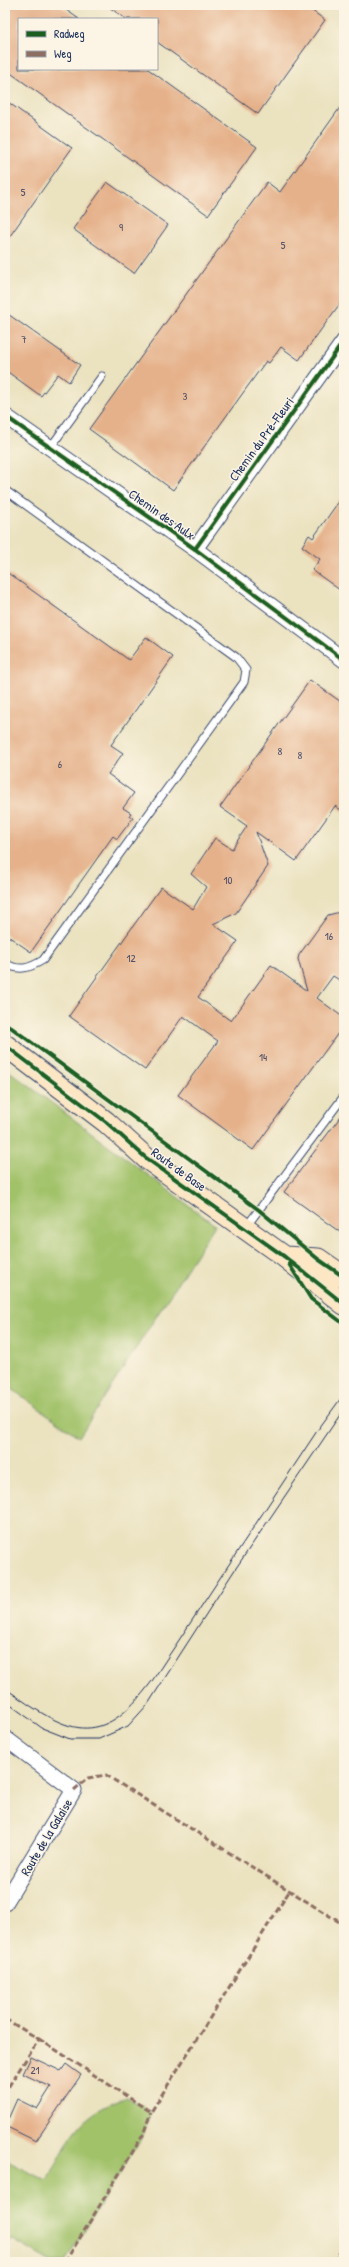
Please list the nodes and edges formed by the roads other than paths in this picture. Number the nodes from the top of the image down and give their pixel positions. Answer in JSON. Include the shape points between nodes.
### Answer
{"nodes":[{"id":1,"x":344,"y":341,"type":"edge"},
{"id":2,"x":102,"y":376,"type":"dead end"},
{"id":3,"x":5,"y":416,"type":"edge"},
{"id":4,"x":50,"y":448,"type":"junction"},
{"id":5,"x":5,"y":490,"type":"edge"},
{"id":6,"x":195,"y":550,"type":"junction"},
{"id":7,"x":344,"y":660,"type":"edge"},
{"id":8,"x":5,"y":964,"type":"edge"},
{"id":9,"x":6,"y":1040,"type":"edge"},
{"id":10,"x":344,"y":1096,"type":"edge"},
{"id":11,"x":245,"y":1229,"type":"junction"},
{"id":12,"x":285,"y":1257,"type":"junction"},
{"id":13,"x":344,"y":1277,"type":"edge"},
{"id":14,"x":344,"y":1304,"type":"edge"},
{"id":15,"x":5,"y":1738,"type":"edge"},
{"id":16,"x":5,"y":1903,"type":"edge"}],
"edges":[{"from":1,"to":6,"type":"street","name":"Chemin du Pré-Fleuri"},
{"from":2,"to":4,"type":"lane"},
{"from":3,"to":4,"type":"street","name":"Chemin des Aulx"},
{"from":4,"to":6,"type":"street","name":"Chemin des Aulx"},
{"from":5,"to":8,"type":"lane","via":[[236,656],[246,670],[244,682],[43,960],[30,968],[11,967]]},
{"from":6,"to":7,"type":"street","name":"Chemin des Aulx"},
{"from":9,"to":11,"type":"street","name":"Route de Base","via":[[146,1158]]},
{"from":10,"to":11,"type":"lane"},
{"from":11,"to":12,"type":"street","name":"Route de Base"},
{"from":12,"to":13,"type":"street","via":[[318,1258]]},
{"from":12,"to":14,"type":"street","name":"Route de Base"},
{"from":15,"to":16,"type":"street","name":"Route de la Galaise","via":[[74,1790]]}]}
